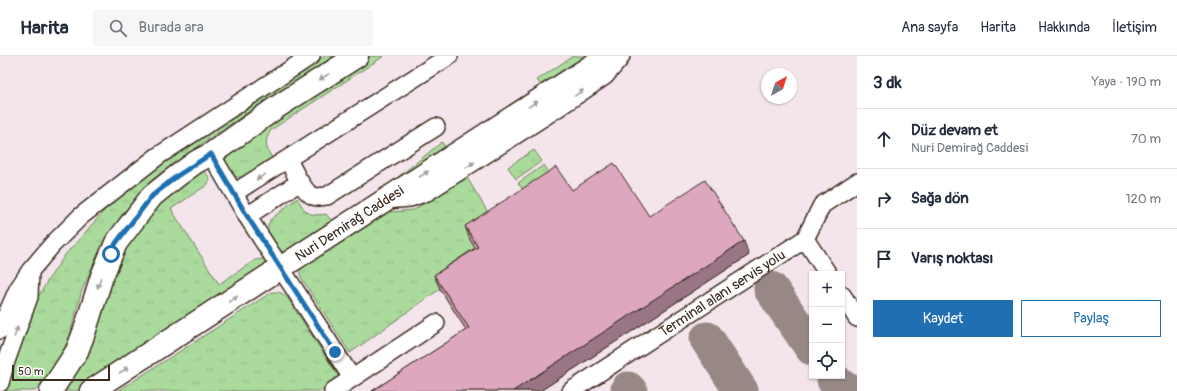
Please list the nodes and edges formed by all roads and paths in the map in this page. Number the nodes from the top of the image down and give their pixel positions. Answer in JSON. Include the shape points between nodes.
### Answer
{"nodes":[{"id":1,"x":311,"y":56,"type":"edge"},
{"id":2,"x":356,"y":56,"type":"edge"},
{"id":3,"x":449,"y":56,"type":"edge"},
{"id":4,"x":607,"y":56,"type":"edge"},
{"id":5,"x":621,"y":56,"type":"edge"},
{"id":6,"x":436,"y":127,"type":"dead end"},
{"id":7,"x":211,"y":154,"type":"junction"},
{"id":8,"x":288,"y":160,"type":"junction"},
{"id":9,"x":300,"y":182,"type":"junction"},
{"id":10,"x":857,"y":182,"type":"edge"},
{"id":11,"x":234,"y":194,"type":"junction"},
{"id":12,"x":384,"y":200,"type":"junction"},
{"id":13,"x":247,"y":216,"type":"junction"},
{"id":14,"x":805,"y":239,"type":"junction"},
{"id":15,"x":280,"y":267,"type":"junction"},
{"id":16,"x":30,"y":271,"type":"junction"},
{"id":17,"x":826,"y":271,"type":"edge"},
{"id":18,"x":845,"y":300,"type":"edge"},
{"id":19,"x":857,"y":318,"type":"edge"},
{"id":20,"x":436,"y":323,"type":"dead end"},
{"id":21,"x":0,"y":330,"type":"edge"},
{"id":22,"x":352,"y":378,"type":"junction"},
{"id":23,"x":0,"y":383,"type":"edge"},
{"id":24,"x":51,"y":391,"type":"edge"},
{"id":25,"x":91,"y":391,"type":"edge"},
{"id":26,"x":333,"y":391,"type":"edge"},
{"id":27,"x":571,"y":391,"type":"edge"}],
"edges":[{"from":1,"to":16,"type":"lane","via":[[158,156],[81,216]]},
{"from":2,"to":7,"type":"main road","one_way":true},
{"from":3,"to":8,"type":"lane"},
{"from":12,"to":4,"type":"main road","name":"Nuri Demirağ Caddesi","one_way":true},
{"from":12,"to":5,"type":"lane","one_way":true,"via":[[410,198],[427,192],[605,76]]},
{"from":6,"to":9,"type":"lane","via":[[327,196],[311,195]]},
{"from":7,"to":11,"type":"lane"},
{"from":7,"to":24,"type":"main road","one_way":true,"via":[[152,196],[116,243],[77,351]]},
{"from":8,"to":9,"type":"lane"},
{"from":8,"to":11,"type":"lane","one_way":true},
{"from":9,"to":13,"type":"lane"},
{"from":10,"to":14,"type":"lane","via":[[822,205]]},
{"from":11,"to":13,"type":"lane"},
{"from":12,"to":15,"type":"main road","name":"Nuri Demirağ Caddesi"},
{"from":13,"to":15,"type":"lane"},
{"from":14,"to":17,"type":"lane"},
{"from":14,"to":27,"type":"lane","name":"Terminal alanı servis yolu"},
{"from":15,"to":22,"type":"lane"},
{"from":25,"to":15,"type":"main road","name":"Nuri Demirağ Caddesi","one_way":true},
{"from":16,"to":21,"type":"lane","via":[[18,289]]},
{"from":23,"to":16,"type":"lane","one_way":true,"via":[[29,297]]},
{"from":18,"to":19,"type":"lane"},
{"from":20,"to":22,"type":"lane"},
{"from":22,"to":26,"type":"lane"}]}
